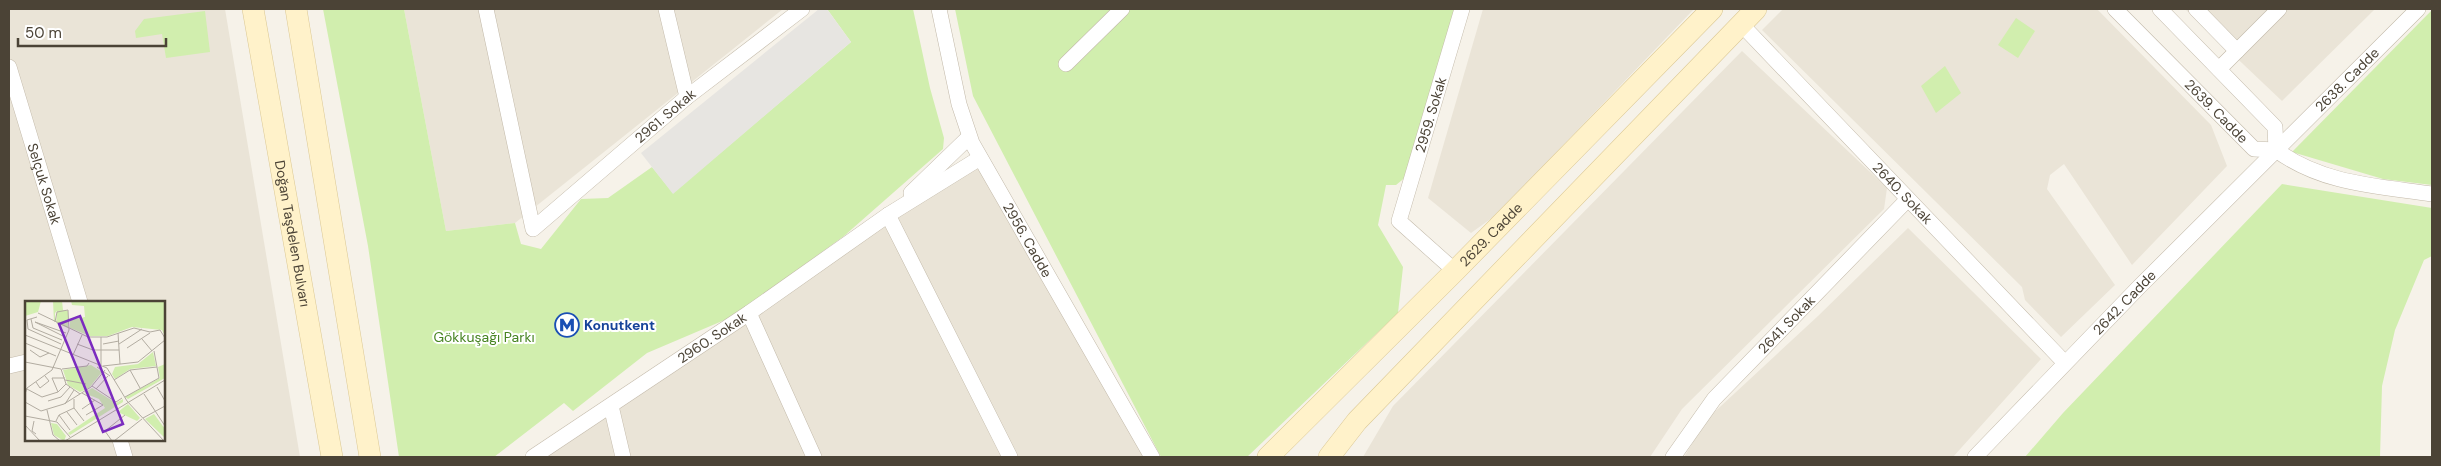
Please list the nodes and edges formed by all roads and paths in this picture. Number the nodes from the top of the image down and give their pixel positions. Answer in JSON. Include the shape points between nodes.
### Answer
{"nodes":[{"id":1,"x":253,"y":9,"type":"edge"},
{"id":2,"x":296,"y":9,"type":"edge"},
{"id":3,"x":486,"y":9,"type":"edge"},
{"id":4,"x":666,"y":9,"type":"edge"},
{"id":5,"x":802,"y":9,"type":"edge"},
{"id":6,"x":939,"y":9,"type":"edge"},
{"id":7,"x":1122,"y":9,"type":"edge"},
{"id":8,"x":1462,"y":9,"type":"edge"},
{"id":9,"x":1712,"y":9,"type":"edge"},
{"id":10,"x":1756,"y":9,"type":"edge"},
{"id":11,"x":2115,"y":9,"type":"edge"},
{"id":12,"x":2160,"y":9,"type":"edge"},
{"id":13,"x":2196,"y":9,"type":"edge"},
{"id":14,"x":2279,"y":9,"type":"edge"},
{"id":15,"x":2418,"y":9,"type":"edge"},
{"id":16,"x":1741,"y":24,"type":"junction"},
{"id":17,"x":2237,"y":51,"type":"junction"},
{"id":18,"x":1066,"y":64,"type":"dead end"},
{"id":19,"x":9,"y":67,"type":"edge"},
{"id":20,"x":2219,"y":70,"type":"junction"},
{"id":21,"x":687,"y":96,"type":"junction"},
{"id":22,"x":969,"y":137,"type":"junction"},
{"id":23,"x":2276,"y":150,"type":"junction"},
{"id":24,"x":980,"y":158,"type":"junction"},
{"id":25,"x":2432,"y":194,"type":"edge"},
{"id":26,"x":1908,"y":199,"type":"junction"},
{"id":27,"x":888,"y":215,"type":"junction"},
{"id":28,"x":1455,"y":272,"type":"junction"},
{"id":29,"x":80,"y":301,"type":"edge"},
{"id":30,"x":749,"y":313,"type":"junction"},
{"id":31,"x":25,"y":362,"type":"edge"},
{"id":32,"x":2065,"y":363,"type":"junction"},
{"id":33,"x":9,"y":366,"type":"edge"},
{"id":34,"x":612,"y":406,"type":"junction"},
{"id":35,"x":120,"y":441,"type":"edge"},
{"id":36,"x":125,"y":457,"type":"edge"},
{"id":37,"x":332,"y":457,"type":"edge"},
{"id":38,"x":370,"y":457,"type":"edge"},
{"id":39,"x":533,"y":457,"type":"edge"},
{"id":40,"x":623,"y":457,"type":"edge"},
{"id":41,"x":814,"y":457,"type":"edge"},
{"id":42,"x":1010,"y":457,"type":"edge"},
{"id":43,"x":1152,"y":457,"type":"edge"},
{"id":44,"x":1268,"y":457,"type":"edge"},
{"id":45,"x":1329,"y":457,"type":"edge"},
{"id":46,"x":1673,"y":457,"type":"edge"},
{"id":47,"x":1975,"y":457,"type":"edge"}],
"edges":[{"from":1,"to":37,"type":"main road","name":"Doğan Taşdelen Bulvarı"},
{"from":2,"to":38,"type":"main road"},
{"from":3,"to":21,"type":"street","name":"2961. Sokak","via":[[533,229]]},
{"from":4,"to":21,"type":"street"},
{"from":5,"to":21,"type":"street","name":"2961. Sokak"},
{"from":6,"to":22,"type":"street","name":"2956. Cadde","via":[[958,104]]},
{"from":7,"to":18,"type":"street"},
{"from":8,"to":28,"type":"street","name":"2959. Sokak","via":[[1399,220]]},
{"from":9,"to":28,"type":"main road","name":"2629. Cadde"},
{"from":10,"to":16,"type":"main road"},
{"from":11,"to":23,"type":"street","name":"2639. Cadde","via":[[2254,149]]},
{"from":12,"to":20,"type":"street"},
{"from":13,"to":17,"type":"street"},
{"from":14,"to":17,"type":"street"},
{"from":15,"to":23,"type":"street","name":"2638. Cadde"},
{"from":16,"to":26,"type":"street","name":"2640. Sokak"},
{"from":16,"to":45,"type":"main road","via":[[1364,414]]},
{"from":17,"to":20,"type":"street"},
{"from":19,"to":29,"type":"street","name":"Selçuk Sokak"},
{"from":20,"to":23,"type":"street","via":[[2275,127]]},
{"from":22,"to":24,"type":"street","name":"2956. Cadde"},
{"from":22,"to":27,"type":"street","name":"2960. Sokak"},
{"from":23,"to":25,"type":"street","via":[[2301,166],[2344,181]]},
{"from":23,"to":32,"type":"street","name":"2642. Cadde"},
{"from":24,"to":27,"type":"street","name":"2960. Sokak"},
{"from":24,"to":43,"type":"street","name":"2956. Cadde"},
{"from":26,"to":32,"type":"street","name":"2640. Sokak"},
{"from":26,"to":46,"type":"street","name":"2641. Sokak","via":[[1714,399]]},
{"from":27,"to":30,"type":"street","name":"2960. Sokak"},
{"from":27,"to":42,"type":"street"},
{"from":28,"to":44,"type":"main road","name":"2629. Cadde"},
{"from":30,"to":34,"type":"street","name":"2960. Sokak"},
{"from":30,"to":41,"type":"street"},
{"from":31,"to":33,"type":"street"},
{"from":32,"to":47,"type":"street","name":"2642. Cadde"},
{"from":34,"to":39,"type":"street","name":"2960. Sokak"},
{"from":34,"to":40,"type":"street"},
{"from":35,"to":36,"type":"street"}]}
